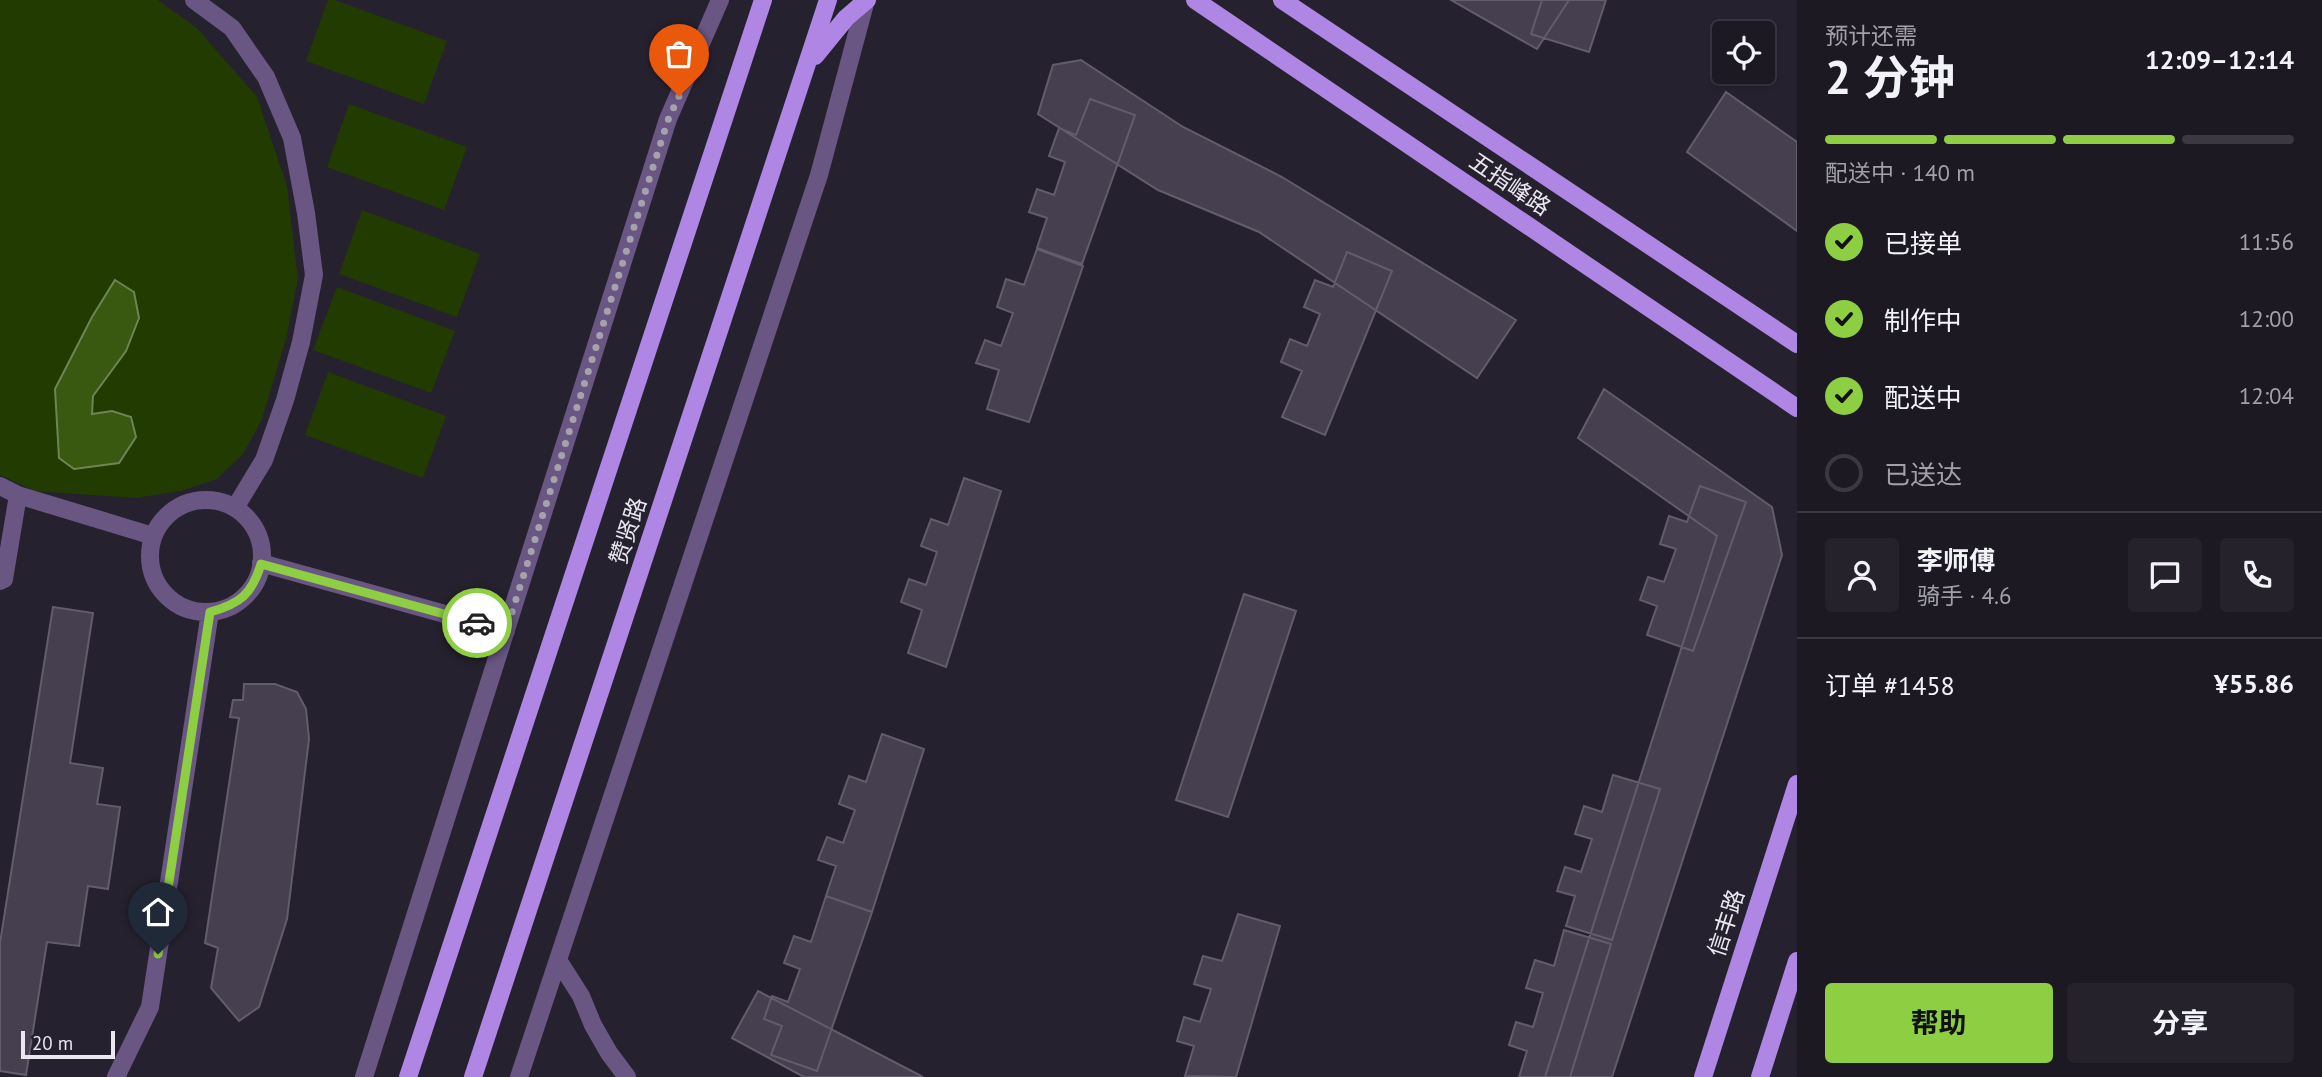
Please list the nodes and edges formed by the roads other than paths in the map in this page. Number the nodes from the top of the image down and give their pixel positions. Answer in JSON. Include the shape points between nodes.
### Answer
{"nodes":[{"id":1,"x":194,"y":0,"type":"edge"},
{"id":2,"x":720,"y":0,"type":"edge"},
{"id":3,"x":763,"y":0,"type":"edge"},
{"id":4,"x":828,"y":0,"type":"edge"},
{"id":5,"x":867,"y":0,"type":"edge"},
{"id":6,"x":1195,"y":0,"type":"edge"},
{"id":7,"x":1282,"y":0,"type":"edge"},
{"id":8,"x":807,"y":68,"type":"junction"},
{"id":9,"x":1797,"y":344,"type":"edge"},
{"id":10,"x":1797,"y":408,"type":"edge"},
{"id":11,"x":0,"y":486,"type":"edge"},
{"id":12,"x":18,"y":495,"type":"junction"},
{"id":13,"x":235,"y":508,"type":"junction"},
{"id":14,"x":153,"y":536,"type":"junction"},
{"id":15,"x":261,"y":564,"type":"junction"},
{"id":16,"x":0,"y":581,"type":"edge"},
{"id":17,"x":210,"y":612,"type":"junction"},
{"id":18,"x":506,"y":631,"type":"junction"},
{"id":19,"x":1797,"y":784,"type":"edge"},
{"id":20,"x":558,"y":960,"type":"junction"},
{"id":21,"x":1797,"y":961,"type":"edge"},
{"id":22,"x":116,"y":1077,"type":"edge"},
{"id":23,"x":364,"y":1077,"type":"edge"},
{"id":24,"x":408,"y":1077,"type":"edge"},
{"id":25,"x":473,"y":1077,"type":"edge"},
{"id":26,"x":519,"y":1077,"type":"edge"},
{"id":27,"x":627,"y":1077,"type":"edge"},
{"id":28,"x":1703,"y":1077,"type":"edge"},
{"id":29,"x":1760,"y":1077,"type":"edge"}],
"edges":[{"from":1,"to":13,"type":"street","via":[[232,28],[267,77],[292,138],[314,275],[285,400],[264,460]]},
{"from":2,"to":18,"type":"street","via":[[668,120]]},
{"from":3,"to":24,"type":"main road","name":"赞贤路"},
{"from":4,"to":8,"type":"main road","name":"赞贤路"},
{"from":5,"to":8,"type":"main road","via":[[846,18]]},
{"from":5,"to":20,"type":"street","via":[[819,175]]},
{"from":6,"to":10,"type":"main road","name":"五指峰路"},
{"from":7,"to":9,"type":"main road","name":"五指峰路"},
{"from":8,"to":25,"type":"main road","name":"赞贤路"},
{"from":11,"to":12,"type":"street"},
{"from":12,"to":14,"type":"street"},
{"from":12,"to":16,"type":"street","via":[[4,579]]},
{"from":13,"to":14,"type":"street","via":[[211,500],[193,501],[176,508]]},
{"from":13,"to":15,"type":"street","via":[[255,528]]},
{"from":14,"to":17,"type":"street","via":[[149,553],[160,589],[191,610]]},
{"from":15,"to":17,"type":"street","via":[[256,582],[244,597]]},
{"from":15,"to":18,"type":"street"},
{"from":17,"to":22,"type":"street","via":[[150,1007]]},
{"from":18,"to":23,"type":"street"},
{"from":19,"to":28,"type":"main road","name":"信丰路"},
{"from":20,"to":26,"type":"street"},
{"from":20,"to":27,"type":"street"},
{"from":21,"to":29,"type":"main road"}]}
